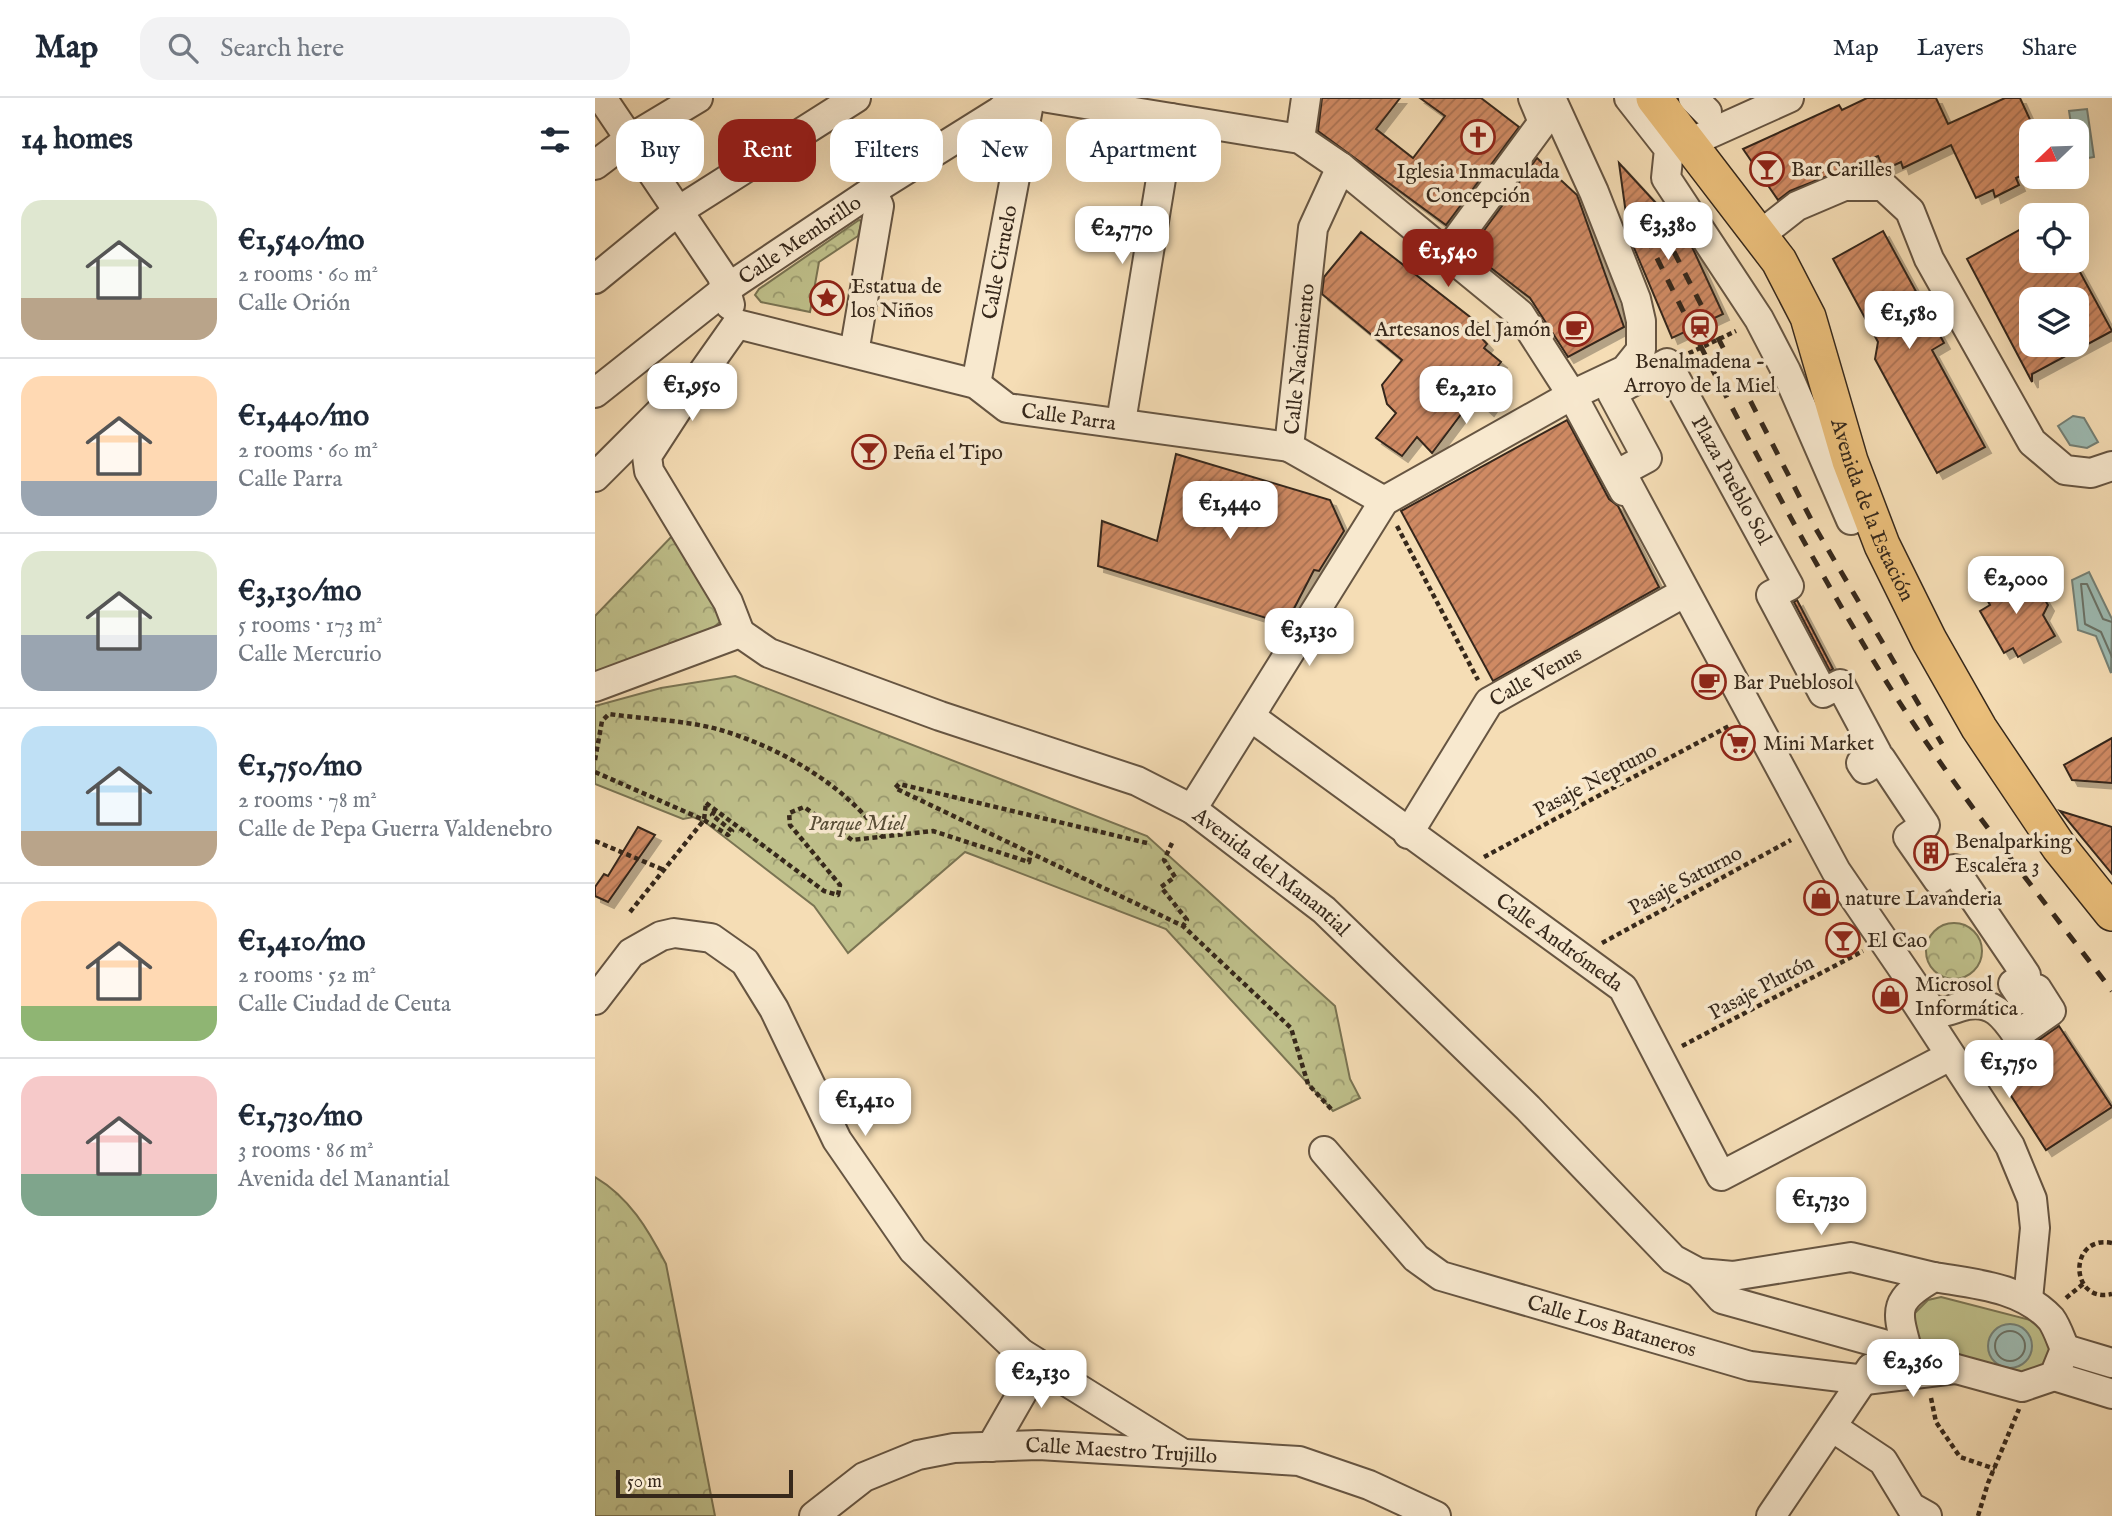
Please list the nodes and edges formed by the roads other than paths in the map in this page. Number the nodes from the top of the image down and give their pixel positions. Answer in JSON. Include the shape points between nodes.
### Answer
{"nodes":[{"id":1,"x":602,"y":98,"type":"edge"},
{"id":2,"x":698,"y":98,"type":"edge"},
{"id":3,"x":856,"y":98,"type":"edge"},
{"id":4,"x":1014,"y":98,"type":"edge"},
{"id":5,"x":1030,"y":98,"type":"edge"},
{"id":6,"x":1048,"y":98,"type":"edge"},
{"id":7,"x":1306,"y":98,"type":"edge"},
{"id":8,"x":1533,"y":98,"type":"edge"},
{"id":9,"x":1551,"y":98,"type":"edge"},
{"id":10,"x":1629,"y":98,"type":"edge"},
{"id":11,"x":1654,"y":98,"type":"edge"},
{"id":12,"x":1789,"y":98,"type":"edge"},
{"id":13,"x":1102,"y":102,"type":"edge"},
{"id":14,"x":1171,"y":118,"type":"junction"},
{"id":15,"x":663,"y":119,"type":"edge"},
{"id":16,"x":616,"y":121,"type":"edge"},
{"id":17,"x":1300,"y":139,"type":"junction"},
{"id":18,"x":1689,"y":143,"type":"junction"},
{"id":19,"x":616,"y":149,"type":"edge"},
{"id":20,"x":595,"y":165,"type":"edge"},
{"id":21,"x":1341,"y":167,"type":"junction"},
{"id":22,"x":658,"y":182,"type":"edge"},
{"id":23,"x":872,"y":191,"type":"junction"},
{"id":24,"x":678,"y":211,"type":"junction"},
{"id":25,"x":1760,"y":235,"type":"junction"},
{"id":26,"x":1445,"y":255,"type":"junction"},
{"id":27,"x":595,"y":279,"type":"edge"},
{"id":28,"x":726,"y":289,"type":"junction"},
{"id":29,"x":1639,"y":310,"type":"junction"},
{"id":30,"x":737,"y":324,"type":"junction"},
{"id":31,"x":854,"y":353,"type":"junction"},
{"id":32,"x":976,"y":384,"type":"junction"},
{"id":33,"x":595,"y":393,"type":"edge"},
{"id":34,"x":1572,"y":395,"type":"junction"},
{"id":35,"x":684,"y":400,"type":"junction"},
{"id":36,"x":1121,"y":422,"type":"junction"},
{"id":37,"x":1699,"y":437,"type":"dead end"},
{"id":38,"x":1289,"y":447,"type":"junction"},
{"id":39,"x":2112,"y":466,"type":"edge"},
{"id":40,"x":595,"y":477,"type":"edge"},
{"id":41,"x":1384,"y":501,"type":"junction"},
{"id":42,"x":1851,"y":520,"type":"dead end"},
{"id":43,"x":1680,"y":595,"type":"junction"},
{"id":44,"x":740,"y":633,"type":"junction"},
{"id":45,"x":595,"y":687,"type":"edge"},
{"id":46,"x":1251,"y":717,"type":"junction"},
{"id":47,"x":1192,"y":810,"type":"junction"},
{"id":48,"x":1408,"y":834,"type":"junction"},
{"id":49,"x":2112,"y":913,"type":"edge"},
{"id":50,"x":595,"y":1000,"type":"edge"},
{"id":51,"x":1929,"y":1007,"type":"joint"},
{"id":52,"x":1950,"y":1056,"type":"junction"},
{"id":53,"x":1324,"y":1151,"type":"dead end"},
{"id":54,"x":1699,"y":1273,"type":"junction"},
{"id":55,"x":1934,"y":1277,"type":"junction"},
{"id":56,"x":2028,"y":1299,"type":"junction"},
{"id":57,"x":1898,"y":1315,"type":"junction"},
{"id":58,"x":1883,"y":1344,"type":"junction"},
{"id":59,"x":2065,"y":1349,"type":"junction"},
{"id":60,"x":1021,"y":1353,"type":"junction"},
{"id":61,"x":1909,"y":1356,"type":"junction"},
{"id":62,"x":2112,"y":1363,"type":"edge"},
{"id":63,"x":1955,"y":1369,"type":"junction"},
{"id":64,"x":2054,"y":1376,"type":"junction"},
{"id":65,"x":1864,"y":1380,"type":"junction"},
{"id":66,"x":2112,"y":1394,"type":"edge"},
{"id":67,"x":1832,"y":1427,"type":"junction"},
{"id":68,"x":991,"y":1447,"type":"junction"},
{"id":69,"x":1180,"y":1452,"type":"junction"},
{"id":70,"x":814,"y":1516,"type":"edge"},
{"id":71,"x":1436,"y":1516,"type":"edge"},
{"id":72,"x":1770,"y":1516,"type":"edge"},
{"id":73,"x":1927,"y":1516,"type":"edge"}],
"edges":[{"from":1,"to":16,"type":"street"},
{"from":2,"to":15,"type":"street"},
{"from":3,"to":24,"type":"street"},
{"from":4,"to":23,"type":"street","name":"Calle Membrillo"},
{"from":5,"to":32,"type":"street","name":"Calle Ciruelo"},
{"from":6,"to":13,"type":"street"},
{"from":7,"to":17,"type":"street"},
{"from":8,"to":26,"type":"street","via":[[1543,122]]},
{"from":9,"to":29,"type":"street","via":[[1594,192]]},
{"from":10,"to":42,"type":"street","via":[[1669,149],[1666,178],[1764,330]]},
{"from":11,"to":18,"type":"main road","name":"Avenida de la Estación"},
{"from":12,"to":18,"type":"street"},
{"from":13,"to":14,"type":"street"},
{"from":14,"to":17,"type":"street"},
{"from":14,"to":36,"type":"street"},
{"from":17,"to":21,"type":"street"},
{"from":18,"to":25,"type":"main road","name":"Avenida de la Estación"},
{"from":19,"to":20,"type":"street"},
{"from":21,"to":26,"type":"street"},
{"from":21,"to":38,"type":"street","name":"Calle Nacimiento","via":[[1313,228]]},
{"from":22,"to":24,"type":"street"},
{"from":23,"to":28,"type":"street","name":"Calle Membrillo"},
{"from":23,"to":31,"type":"street","via":[[879,206]]},
{"from":24,"to":27,"type":"street"},
{"from":24,"to":28,"type":"street"},
{"from":25,"to":39,"type":"street","via":[[1797,206],[1844,186],[1883,186],[1910,211],[1929,258],[2032,442],[2065,470],[2091,473]]},
{"from":25,"to":49,"type":"main road","name":"Avenida de la Estación","via":[[1808,317],[1859,485],[1882,545],[1929,640],[1979,729],[2059,847]]},
{"from":26,"to":34,"type":"street","via":[[1520,314]]},
{"from":28,"to":30,"type":"street"},
{"from":28,"to":33,"type":"street","name":"Calle Membrillo"},
{"from":29,"to":34,"type":"street","via":[[1641,350],[1625,370]]},
{"from":29,"to":37,"type":"street"},
{"from":30,"to":31,"type":"street","name":"Calle Parra"},
{"from":30,"to":35,"type":"street"},
{"from":31,"to":32,"type":"street","name":"Calle Parra"},
{"from":32,"to":36,"type":"street","name":"Calle Parra","via":[[1007,408]]},
{"from":34,"to":41,"type":"street"},
{"from":34,"to":43,"type":"street"},
{"from":35,"to":40,"type":"street","via":[[660,412]]},
{"from":35,"to":44,"type":"street","via":[[647,456],[649,471],[728,602]]},
{"from":36,"to":38,"type":"street","name":"Calle Parra"},
{"from":38,"to":41,"type":"street","name":"Calle Nacimiento"},
{"from":41,"to":46,"type":"street"},
{"from":43,"to":48,"type":"street","name":"Calle Venus","via":[[1489,702]]},
{"from":43,"to":52,"type":"street","via":[[1831,877]]},
{"from":44,"to":45,"type":"street"},
{"from":44,"to":47,"type":"street","name":"Avenida del Manantial","via":[[769,653],[1137,781]]},
{"from":46,"to":47,"type":"street"},
{"from":46,"to":48,"type":"street","name":"Calle Andrómeda"},
{"from":47,"to":54,"type":"street","name":"Avenida del Manantial","via":[[1324,910],[1528,1108],[1672,1259]]},
{"from":48,"to":52,"type":"street","name":"Calle Andrómeda","via":[[1623,988],[1721,1176]]},
{"from":50,"to":60,"type":"street","via":[[631,953],[661,936],[674,933],[711,938],[745,962],[774,1009],[837,1140],[913,1250]]},
{"from":51,"to":51,"type":"street","name":"Plaza Pueblo Sol","via":[[1836,872],[1621,471],[1647,458],[1612,393],[1667,363],[1789,586],[1771,595],[1823,693],[1840,684],[1877,753],[1861,763],[1865,769],[1881,759],[1925,825],[1908,837],[1938,880],[1955,869],[2027,975],[2013,984],[2023,999],[2037,989],[2051,1011],[2017,1035],[2002,1013],[1987,1005],[1968,1004],[1939,1012]]},
{"from":52,"to":56,"type":"street","via":[[2010,1146],[2032,1199],[2035,1228]]},
{"from":53,"to":65,"type":"street","name":"Calle Los Bataneros","via":[[1416,1258],[1441,1276],[1750,1366]]},
{"from":54,"to":55,"type":"street","name":"Avenida del Manantial","via":[[1733,1276],[1851,1257]]},
{"from":54,"to":58,"type":"street","name":"Avenida del Manantial","via":[[1722,1299]]},
{"from":55,"to":56,"type":"street","name":"Avenida del Manantial"},
{"from":55,"to":57,"type":"street","via":[[1908,1292]]},
{"from":56,"to":59,"type":"street","name":"Avenida del Manantial","via":[[2053,1321]]},
{"from":57,"to":58,"type":"street"},
{"from":57,"to":61,"type":"street"},
{"from":58,"to":61,"type":"street","name":"Avenida del Manantial"},
{"from":58,"to":65,"type":"street"},
{"from":59,"to":62,"type":"street"},
{"from":59,"to":64,"type":"street"},
{"from":60,"to":68,"type":"street","via":[[1022,1394]]},
{"from":60,"to":69,"type":"street"},
{"from":61,"to":63,"type":"street","name":"Avenida del Manantial"},
{"from":63,"to":64,"type":"street","name":"Avenida del Manantial","via":[[2022,1387]]},
{"from":63,"to":65,"type":"street","name":"Calle Los Bataneros"},
{"from":64,"to":66,"type":"street"},
{"from":65,"to":67,"type":"street"},
{"from":67,"to":72,"type":"street"},
{"from":67,"to":73,"type":"street","via":[[1883,1461],[1910,1507]]},
{"from":68,"to":69,"type":"street","name":"Calle Maestro Trujillo","via":[[1063,1445]]},
{"from":68,"to":70,"type":"street","name":"Calle Maestro Trujillo","via":[[918,1455],[864,1477]]},
{"from":69,"to":71,"type":"street","name":"Calle Maestro Trujillo","via":[[1299,1461],[1401,1498]]}]}
